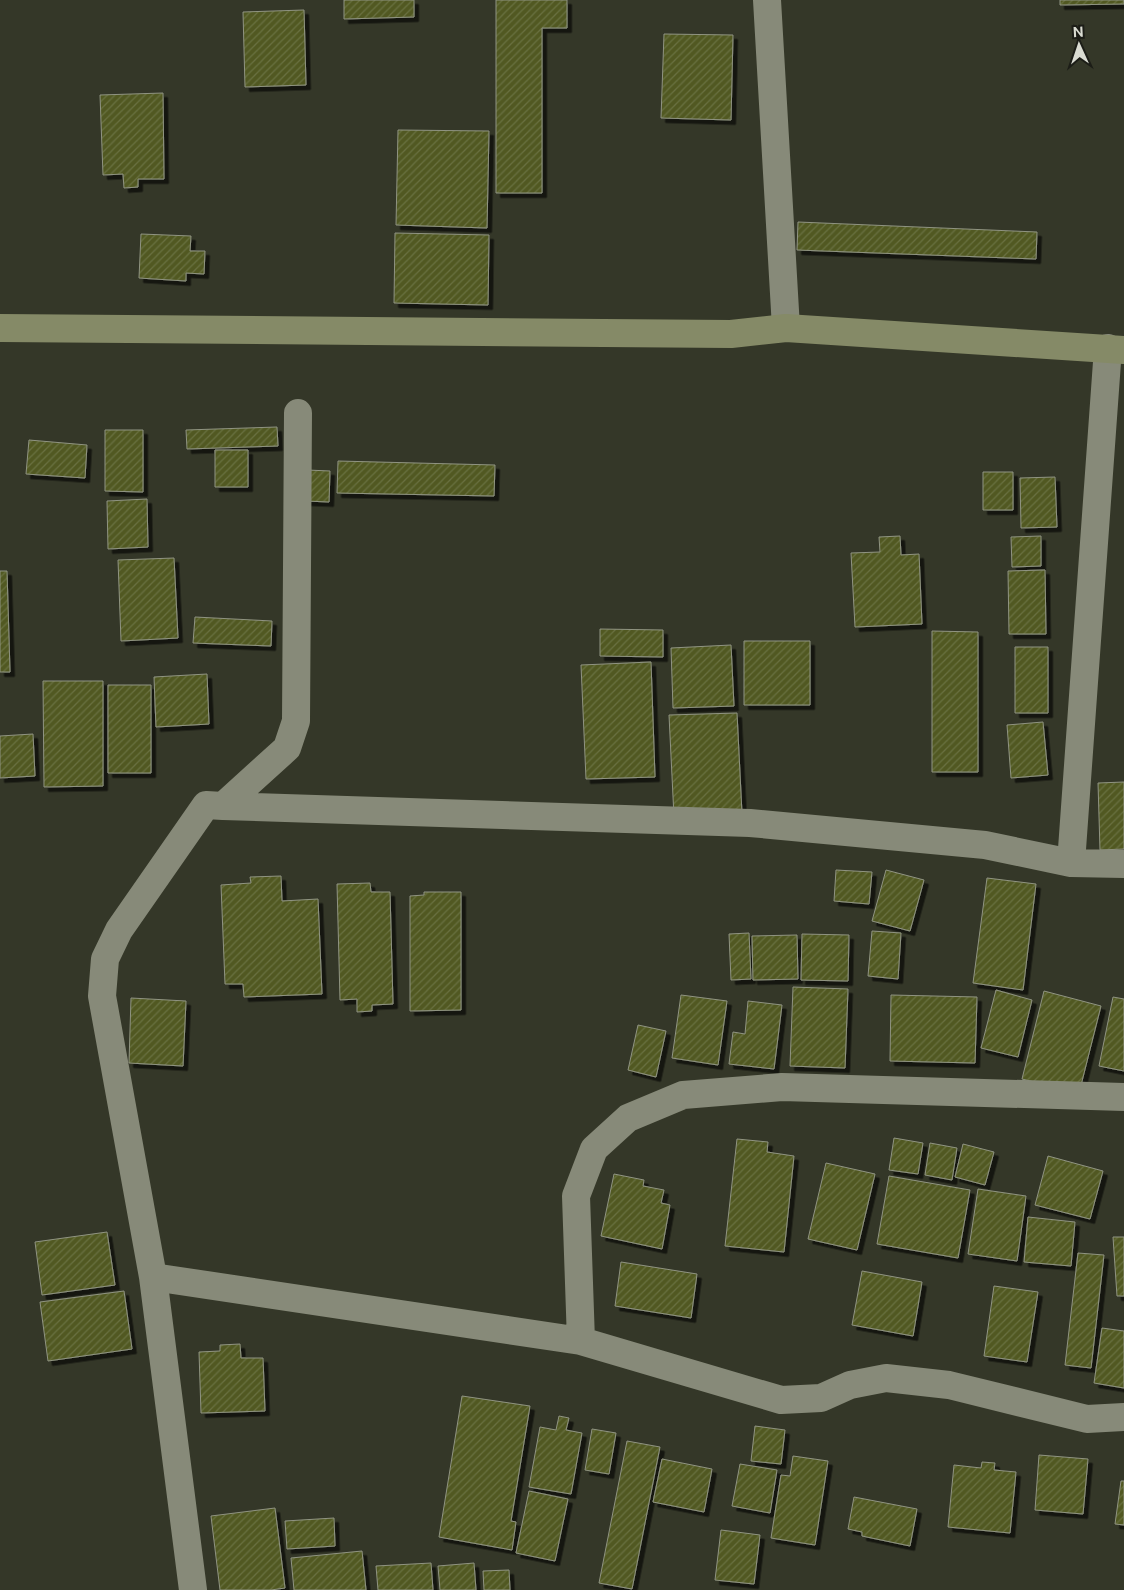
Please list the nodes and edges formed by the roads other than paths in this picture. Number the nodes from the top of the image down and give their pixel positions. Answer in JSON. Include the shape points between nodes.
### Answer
{"nodes":[{"id":1,"x":767,"y":0,"type":"edge"},
{"id":2,"x":0,"y":328,"type":"edge"},
{"id":3,"x":786,"y":328,"type":"junction"},
{"id":4,"x":1116,"y":348,"type":"edge"},
{"id":5,"x":298,"y":413,"type":"dead end"},
{"id":6,"x":223,"y":806,"type":"junction"},
{"id":7,"x":1070,"y":863,"type":"junction"},
{"id":8,"x":1124,"y":864,"type":"edge"},
{"id":9,"x":1124,"y":1097,"type":"edge"},
{"id":10,"x":153,"y":1277,"type":"junction"},
{"id":11,"x":581,"y":1341,"type":"junction"},
{"id":12,"x":1124,"y":1417,"type":"edge"},
{"id":13,"x":193,"y":1590,"type":"edge"}],
"edges":[{"from":1,"to":3,"type":"street"},
{"from":2,"to":3,"type":"main road","via":[[731,334]]},
{"from":3,"to":4,"type":"main road"},
{"from":4,"to":7,"type":"street"},
{"from":5,"to":6,"type":"street","via":[[296,721],[287,748]]},
{"from":6,"to":7,"type":"street","via":[[750,823],[985,844]]},
{"from":6,"to":10,"type":"street","via":[[206,805],[119,930],[105,958],[102,996]]},
{"from":7,"to":8,"type":"street"},
{"from":9,"to":11,"type":"street","via":[[782,1087],[683,1095],[628,1118],[594,1149],[576,1196]]},
{"from":10,"to":11,"type":"street"},
{"from":10,"to":13,"type":"street"},
{"from":11,"to":12,"type":"street","via":[[781,1400],[821,1398],[850,1386],[886,1378],[948,1385],[1087,1419]]}]}
